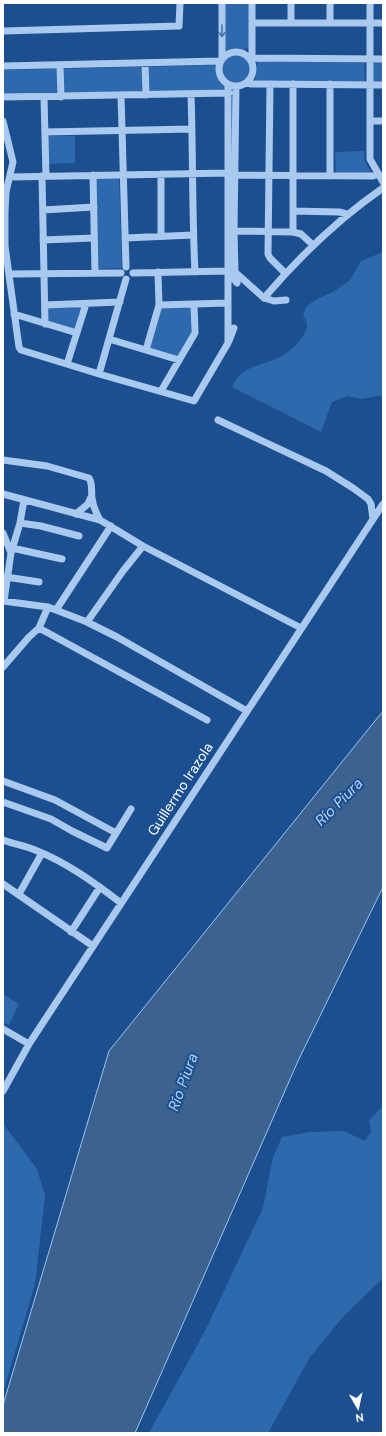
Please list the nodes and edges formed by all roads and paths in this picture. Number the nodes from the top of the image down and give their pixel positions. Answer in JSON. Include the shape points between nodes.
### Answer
{"nodes":[{"id":1,"x":180,"y":3,"type":"edge"},
{"id":2,"x":222,"y":3,"type":"edge"},
{"id":3,"x":252,"y":3,"type":"edge"},
{"id":4,"x":291,"y":3,"type":"edge"},
{"id":5,"x":330,"y":3,"type":"edge"},
{"id":6,"x":370,"y":3,"type":"edge"},
{"id":7,"x":252,"y":23,"type":"junction"},
{"id":8,"x":291,"y":23,"type":"junction"},
{"id":9,"x":330,"y":23,"type":"junction"},
{"id":10,"x":370,"y":23,"type":"junction"},
{"id":11,"x":383,"y":23,"type":"edge"},
{"id":12,"x":3,"y":31,"type":"edge"},
{"id":13,"x":370,"y":59,"type":"junction"},
{"id":14,"x":383,"y":59,"type":"edge"},
{"id":15,"x":222,"y":60,"type":"junction"},
{"id":16,"x":252,"y":60,"type":"junction"},
{"id":17,"x":145,"y":63,"type":"junction"},
{"id":18,"x":60,"y":65,"type":"junction"},
{"id":19,"x":3,"y":66,"type":"edge"},
{"id":20,"x":246,"y":82,"type":"junction"},
{"id":21,"x":270,"y":84,"type":"junction"},
{"id":22,"x":293,"y":84,"type":"junction"},
{"id":23,"x":330,"y":84,"type":"junction"},
{"id":24,"x":232,"y":85,"type":"junction"},
{"id":25,"x":370,"y":85,"type":"junction"},
{"id":26,"x":383,"y":85,"type":"edge"},
{"id":27,"x":229,"y":93,"type":"junction"},
{"id":28,"x":191,"y":94,"type":"junction"},
{"id":29,"x":121,"y":95,"type":"junction"},
{"id":30,"x":146,"y":95,"type":"junction"},
{"id":31,"x":3,"y":97,"type":"edge"},
{"id":32,"x":44,"y":97,"type":"junction"},
{"id":33,"x":60,"y":97,"type":"junction"},
{"id":34,"x":3,"y":120,"type":"edge"},
{"id":35,"x":370,"y":121,"type":"junction"},
{"id":36,"x":383,"y":121,"type":"edge"},
{"id":37,"x":192,"y":129,"type":"junction"},
{"id":38,"x":122,"y":130,"type":"junction"},
{"id":39,"x":45,"y":132,"type":"junction"},
{"id":40,"x":194,"y":173,"type":"junction"},
{"id":41,"x":161,"y":174,"type":"junction"},
{"id":42,"x":231,"y":174,"type":"junction"},
{"id":43,"x":378,"y":174,"type":"junction"},
{"id":44,"x":93,"y":175,"type":"junction"},
{"id":45,"x":123,"y":175,"type":"junction"},
{"id":46,"x":44,"y":176,"type":"junction"},
{"id":47,"x":269,"y":176,"type":"junction"},
{"id":48,"x":294,"y":176,"type":"junction"},
{"id":49,"x":330,"y":176,"type":"junction"},
{"id":50,"x":11,"y":177,"type":"junction"},
{"id":51,"x":383,"y":182,"type":"edge"},
{"id":52,"x":383,"y":188,"type":"edge"},
{"id":53,"x":94,"y":207,"type":"junction"},
{"id":54,"x":43,"y":210,"type":"junction"},
{"id":55,"x":293,"y":211,"type":"junction"},
{"id":56,"x":347,"y":214,"type":"junction"},
{"id":57,"x":234,"y":231,"type":"junction"},
{"id":58,"x":268,"y":232,"type":"junction"},
{"id":59,"x":293,"y":232,"type":"junction"},
{"id":60,"x":193,"y":235,"type":"junction"},
{"id":61,"x":161,"y":236,"type":"junction"},
{"id":62,"x":94,"y":238,"type":"junction"},
{"id":63,"x":125,"y":238,"type":"junction"},
{"id":64,"x":43,"y":240,"type":"junction"},
{"id":65,"x":313,"y":245,"type":"junction"},
{"id":66,"x":124,"y":270,"type":"junction"},
{"id":67,"x":228,"y":271,"type":"junction"},
{"id":68,"x":158,"y":272,"type":"junction"},
{"id":69,"x":195,"y":272,"type":"junction"},
{"id":70,"x":95,"y":273,"type":"junction"},
{"id":71,"x":133,"y":273,"type":"junction"},
{"id":72,"x":285,"y":273,"type":"junction"},
{"id":73,"x":8,"y":274,"type":"junction"},
{"id":74,"x":44,"y":274,"type":"junction"},
{"id":75,"x":126,"y":279,"type":"junction"},
{"id":76,"x":237,"y":283,"type":"dead end"},
{"id":77,"x":264,"y":298,"type":"junction"},
{"id":78,"x":286,"y":300,"type":"dead end"},
{"id":79,"x":120,"y":302,"type":"junction"},
{"id":80,"x":228,"y":303,"type":"junction"},
{"id":81,"x":86,"y":304,"type":"junction"},
{"id":82,"x":194,"y":304,"type":"junction"},
{"id":83,"x":45,"y":305,"type":"junction"},
{"id":84,"x":159,"y":305,"type":"junction"},
{"id":85,"x":14,"y":314,"type":"junction"},
{"id":86,"x":45,"y":324,"type":"junction"},
{"id":87,"x":234,"y":328,"type":"dead end"},
{"id":88,"x":77,"y":333,"type":"junction"},
{"id":89,"x":109,"y":339,"type":"junction"},
{"id":90,"x":228,"y":342,"type":"junction"},
{"id":91,"x":146,"y":350,"type":"junction"},
{"id":92,"x":179,"y":360,"type":"junction"},
{"id":93,"x":68,"y":364,"type":"junction"},
{"id":94,"x":99,"y":374,"type":"junction"},
{"id":95,"x":161,"y":391,"type":"junction"},
{"id":96,"x":218,"y":420,"type":"dead end"},
{"id":97,"x":3,"y":460,"type":"edge"},
{"id":98,"x":3,"y":494,"type":"edge"},
{"id":99,"x":91,"y":497,"type":"junction"},
{"id":100,"x":24,"y":500,"type":"junction"},
{"id":101,"x":383,"y":504,"type":"edge"},
{"id":102,"x":76,"y":514,"type":"junction"},
{"id":103,"x":373,"y":519,"type":"junction"},
{"id":104,"x":100,"y":520,"type":"junction"},
{"id":105,"x":20,"y":523,"type":"junction"},
{"id":106,"x":111,"y":526,"type":"junction"},
{"id":107,"x":3,"y":533,"type":"edge"},
{"id":108,"x":79,"y":536,"type":"dead end"},
{"id":109,"x":143,"y":546,"type":"junction"},
{"id":110,"x":11,"y":551,"type":"junction"},
{"id":111,"x":62,"y":559,"type":"dead end"},
{"id":112,"x":6,"y":576,"type":"junction"},
{"id":113,"x":39,"y":582,"type":"dead end"},
{"id":114,"x":3,"y":601,"type":"edge"},
{"id":115,"x":48,"y":607,"type":"junction"},
{"id":116,"x":56,"y":610,"type":"junction"},
{"id":117,"x":88,"y":622,"type":"junction"},
{"id":118,"x":39,"y":628,"type":"junction"},
{"id":119,"x":301,"y":628,"type":"junction"},
{"id":120,"x":3,"y":667,"type":"edge"},
{"id":121,"x":247,"y":711,"type":"junction"},
{"id":122,"x":207,"y":720,"type":"dead end"},
{"id":123,"x":3,"y":781,"type":"edge"},
{"id":124,"x":3,"y":802,"type":"edge"},
{"id":125,"x":131,"y":809,"type":"dead end"},
{"id":126,"x":116,"y":833,"type":"junction"},
{"id":127,"x":3,"y":840,"type":"edge"},
{"id":128,"x":42,"y":853,"type":"junction"},
{"id":129,"x":3,"y":884,"type":"edge"},
{"id":130,"x":100,"y":887,"type":"junction"},
{"id":131,"x":19,"y":894,"type":"junction"},
{"id":132,"x":121,"y":903,"type":"junction"},
{"id":133,"x":71,"y":932,"type":"junction"},
{"id":134,"x":93,"y":946,"type":"junction"},
{"id":135,"x":3,"y":1029,"type":"edge"},
{"id":136,"x":29,"y":1044,"type":"junction"},
{"id":137,"x":3,"y":1090,"type":"edge"}],
"edges":[{"from":1,"to":12,"type":"street","via":[[179,26]]},
{"from":2,"to":15,"type":"street","one_way":true},
{"from":3,"to":7,"type":"street"},
{"from":4,"to":8,"type":"street"},
{"from":5,"to":9,"type":"street"},
{"from":6,"to":10,"type":"street"},
{"from":7,"to":8,"type":"street"},
{"from":7,"to":16,"type":"street"},
{"from":8,"to":9,"type":"street"},
{"from":9,"to":10,"type":"street"},
{"from":10,"to":11,"type":"street"},
{"from":10,"to":13,"type":"street"},
{"from":13,"to":14,"type":"street"},
{"from":13,"to":16,"type":"street"},
{"from":13,"to":25,"type":"street"},
{"from":15,"to":16,"type":"street","via":[[228,53],[239,52]]},
{"from":15,"to":17,"type":"street"},
{"from":15,"to":24,"type":"street","via":[[219,69],[221,76]]},
{"from":16,"to":20,"type":"street","via":[[253,72]]},
{"from":17,"to":18,"type":"street"},
{"from":17,"to":30,"type":"street"},
{"from":18,"to":19,"type":"street"},
{"from":18,"to":33,"type":"street"},
{"from":20,"to":21,"type":"street"},
{"from":20,"to":24,"type":"street"},
{"from":21,"to":22,"type":"street"},
{"from":21,"to":47,"type":"street"},
{"from":22,"to":23,"type":"street"},
{"from":22,"to":48,"type":"street"},
{"from":23,"to":25,"type":"street"},
{"from":23,"to":49,"type":"street"},
{"from":24,"to":27,"type":"street"},
{"from":24,"to":42,"type":"street"},
{"from":25,"to":26,"type":"street"},
{"from":25,"to":35,"type":"street"},
{"from":27,"to":28,"type":"street"},
{"from":27,"to":42,"type":"street"},
{"from":28,"to":30,"type":"street"},
{"from":28,"to":37,"type":"street"},
{"from":29,"to":30,"type":"street"},
{"from":29,"to":33,"type":"street"},
{"from":29,"to":38,"type":"street"},
{"from":31,"to":32,"type":"street"},
{"from":32,"to":33,"type":"street"},
{"from":32,"to":39,"type":"street"},
{"from":34,"to":50,"type":"street","via":[[13,162]]},
{"from":35,"to":36,"type":"street"},
{"from":35,"to":43,"type":"street","via":[[370,159]]},
{"from":37,"to":38,"type":"street"},
{"from":37,"to":40,"type":"street"},
{"from":38,"to":39,"type":"street"},
{"from":38,"to":45,"type":"street"},
{"from":39,"to":46,"type":"street"},
{"from":40,"to":41,"type":"street"},
{"from":40,"to":42,"type":"street"},
{"from":40,"to":60,"type":"street"},
{"from":41,"to":45,"type":"street"},
{"from":41,"to":61,"type":"street"},
{"from":42,"to":47,"type":"street"},
{"from":42,"to":57,"type":"street"},
{"from":42,"to":67,"type":"street"},
{"from":43,"to":49,"type":"street"},
{"from":43,"to":51,"type":"street"},
{"from":44,"to":45,"type":"street"},
{"from":44,"to":46,"type":"street"},
{"from":44,"to":53,"type":"street"},
{"from":45,"to":63,"type":"street"},
{"from":46,"to":50,"type":"street"},
{"from":46,"to":54,"type":"street"},
{"from":47,"to":48,"type":"street"},
{"from":47,"to":58,"type":"street"},
{"from":48,"to":49,"type":"street"},
{"from":48,"to":55,"type":"street"},
{"from":50,"to":73,"type":"street","via":[[6,192],[5,212]]},
{"from":52,"to":56,"type":"street"},
{"from":53,"to":54,"type":"street"},
{"from":53,"to":62,"type":"street"},
{"from":54,"to":64,"type":"street"},
{"from":55,"to":56,"type":"street"},
{"from":55,"to":59,"type":"street"},
{"from":56,"to":65,"type":"street"},
{"from":57,"to":58,"type":"street"},
{"from":57,"to":77,"type":"street","via":[[235,272]]},
{"from":58,"to":59,"type":"street"},
{"from":58,"to":72,"type":"street","via":[[268,254]]},
{"from":59,"to":65,"type":"street","via":[[301,234]]},
{"from":60,"to":61,"type":"street"},
{"from":60,"to":69,"type":"street"},
{"from":61,"to":63,"type":"street"},
{"from":62,"to":64,"type":"street"},
{"from":62,"to":70,"type":"street"},
{"from":63,"to":66,"type":"street"},
{"from":64,"to":74,"type":"street"},
{"from":65,"to":72,"type":"street"},
{"from":66,"to":70,"type":"street"},
{"from":66,"to":71,"type":"street","via":[[130,268]]},
{"from":66,"to":75,"type":"street","via":[[122,277]]},
{"from":67,"to":69,"type":"street"},
{"from":67,"to":76,"type":"street"},
{"from":67,"to":80,"type":"street"},
{"from":68,"to":69,"type":"street"},
{"from":68,"to":71,"type":"street"},
{"from":68,"to":84,"type":"street"},
{"from":70,"to":74,"type":"street"},
{"from":71,"to":75,"type":"street","via":[[132,277]]},
{"from":72,"to":77,"type":"street"},
{"from":73,"to":74,"type":"street"},
{"from":73,"to":85,"type":"street"},
{"from":74,"to":83,"type":"street"},
{"from":75,"to":79,"type":"street"},
{"from":77,"to":78,"type":"street","via":[[274,301]]},
{"from":79,"to":81,"type":"street"},
{"from":79,"to":89,"type":"street"},
{"from":80,"to":82,"type":"street"},
{"from":80,"to":90,"type":"street"},
{"from":81,"to":83,"type":"street"},
{"from":81,"to":88,"type":"street"},
{"from":82,"to":84,"type":"street"},
{"from":82,"to":92,"type":"street","via":[[195,333]]},
{"from":83,"to":86,"type":"street"},
{"from":84,"to":91,"type":"street"},
{"from":85,"to":86,"type":"street"},
{"from":85,"to":93,"type":"street","via":[[21,350]]},
{"from":86,"to":88,"type":"street"},
{"from":87,"to":90,"type":"street"},
{"from":88,"to":93,"type":"street"},
{"from":89,"to":91,"type":"street"},
{"from":89,"to":94,"type":"street"},
{"from":90,"to":95,"type":"street","via":[[194,401]]},
{"from":91,"to":92,"type":"street"},
{"from":92,"to":95,"type":"street"},
{"from":93,"to":94,"type":"street"},
{"from":94,"to":95,"type":"street"},
{"from":96,"to":103,"type":"street","via":[[326,472],[353,488],[368,499]]},
{"from":97,"to":99,"type":"street","via":[[47,466],[89,478]]},
{"from":98,"to":100,"type":"street"},
{"from":99,"to":102,"type":"street","via":[[88,504]]},
{"from":99,"to":104,"type":"street"},
{"from":100,"to":102,"type":"street"},
{"from":100,"to":105,"type":"street"},
{"from":101,"to":103,"type":"street","name":"Guillermo Irazola"},
{"from":102,"to":104,"type":"street"},
{"from":103,"to":119,"type":"street","name":"Guillermo Irazola"},
{"from":104,"to":106,"type":"street"},
{"from":105,"to":108,"type":"street"},
{"from":105,"to":110,"type":"street"},
{"from":106,"to":109,"type":"street"},
{"from":106,"to":116,"type":"street"},
{"from":107,"to":110,"type":"street"},
{"from":109,"to":117,"type":"street"},
{"from":109,"to":119,"type":"street"},
{"from":110,"to":111,"type":"street"},
{"from":110,"to":112,"type":"street"},
{"from":112,"to":113,"type":"street"},
{"from":112,"to":114,"type":"street"},
{"from":114,"to":115,"type":"street"},
{"from":115,"to":116,"type":"street"},
{"from":115,"to":118,"type":"street"},
{"from":116,"to":117,"type":"street"},
{"from":117,"to":121,"type":"street"},
{"from":118,"to":120,"type":"street"},
{"from":118,"to":122,"type":"street"},
{"from":119,"to":121,"type":"street","name":"Guillermo Irazola"},
{"from":121,"to":132,"type":"street","name":"Guillermo Irazola"},
{"from":123,"to":126,"type":"street","via":[[55,800]]},
{"from":124,"to":126,"type":"street","via":[[51,819],[107,848]]},
{"from":125,"to":126,"type":"street"},
{"from":127,"to":128,"type":"street"},
{"from":128,"to":130,"type":"street"},
{"from":128,"to":131,"type":"street"},
{"from":129,"to":131,"type":"street"},
{"from":130,"to":132,"type":"street"},
{"from":130,"to":133,"type":"street"},
{"from":131,"to":133,"type":"street"},
{"from":132,"to":134,"type":"street","name":"Guillermo Irazola"},
{"from":133,"to":134,"type":"street"},
{"from":134,"to":136,"type":"street","name":"Guillermo Irazola"},
{"from":135,"to":136,"type":"street"},
{"from":136,"to":137,"type":"street","name":"Guillermo Irazola"}]}
